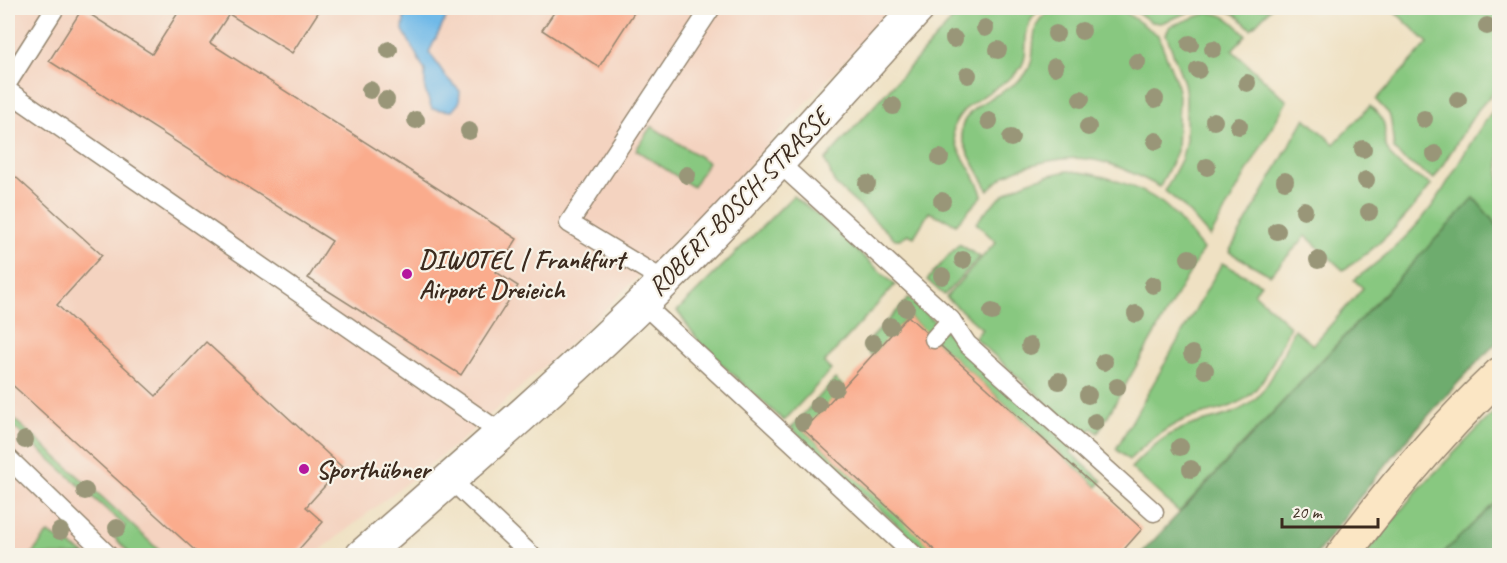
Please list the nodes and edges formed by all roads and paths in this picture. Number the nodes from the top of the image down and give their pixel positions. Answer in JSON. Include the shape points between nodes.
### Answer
{"nodes":[{"id":1,"x":55,"y":8,"type":"edge"},
{"id":2,"x":711,"y":8,"type":"edge"},
{"id":3,"x":914,"y":9,"type":"edge"},
{"id":4,"x":8,"y":82,"type":"edge"},
{"id":5,"x":8,"y":91,"type":"edge"},
{"id":6,"x":779,"y":163,"type":"junction"},
{"id":7,"x":665,"y":281,"type":"junction"},
{"id":8,"x":642,"y":303,"type":"junction"},
{"id":9,"x":951,"y":320,"type":"junction"},
{"id":10,"x":934,"y":339,"type":"dead end"},
{"id":11,"x":1500,"y":374,"type":"edge"},
{"id":12,"x":501,"y":433,"type":"junction"},
{"id":13,"x":8,"y":458,"type":"edge"},
{"id":14,"x":449,"y":478,"type":"junction"},
{"id":15,"x":1154,"y":512,"type":"dead end"},
{"id":16,"x":103,"y":553,"type":"edge"},
{"id":17,"x":362,"y":555,"type":"edge"},
{"id":18,"x":532,"y":555,"type":"edge"},
{"id":19,"x":915,"y":555,"type":"edge"},
{"id":20,"x":1342,"y":555,"type":"edge"}],
"edges":[{"from":1,"to":4,"type":"lane"},
{"from":2,"to":7,"type":"lane","via":[[569,223]]},
{"from":3,"to":6,"type":"street","name":"ROBERT-BOSCH-STRASSE"},
{"from":5,"to":12,"type":"lane"},
{"from":6,"to":7,"type":"street","name":"ROBERT-BOSCH-STRASSE"},
{"from":6,"to":9,"type":"lane"},
{"from":7,"to":8,"type":"street","name":"ROBERT-BOSCH-STRASSE"},
{"from":8,"to":12,"type":"street","name":"ROBERT-BOSCH-STRASSE"},
{"from":8,"to":19,"type":"lane"},
{"from":9,"to":10,"type":"lane"},
{"from":9,"to":15,"type":"lane","via":[[967,344]]},
{"from":11,"to":20,"type":"main road","via":[[1447,425]]},
{"from":12,"to":14,"type":"street","name":"ROBERT-BOSCH-STRASSE"},
{"from":13,"to":16,"type":"lane"},
{"from":14,"to":17,"type":"street","name":"ROBERT-BOSCH-STRASSE"},
{"from":14,"to":18,"type":"lane"}]}
